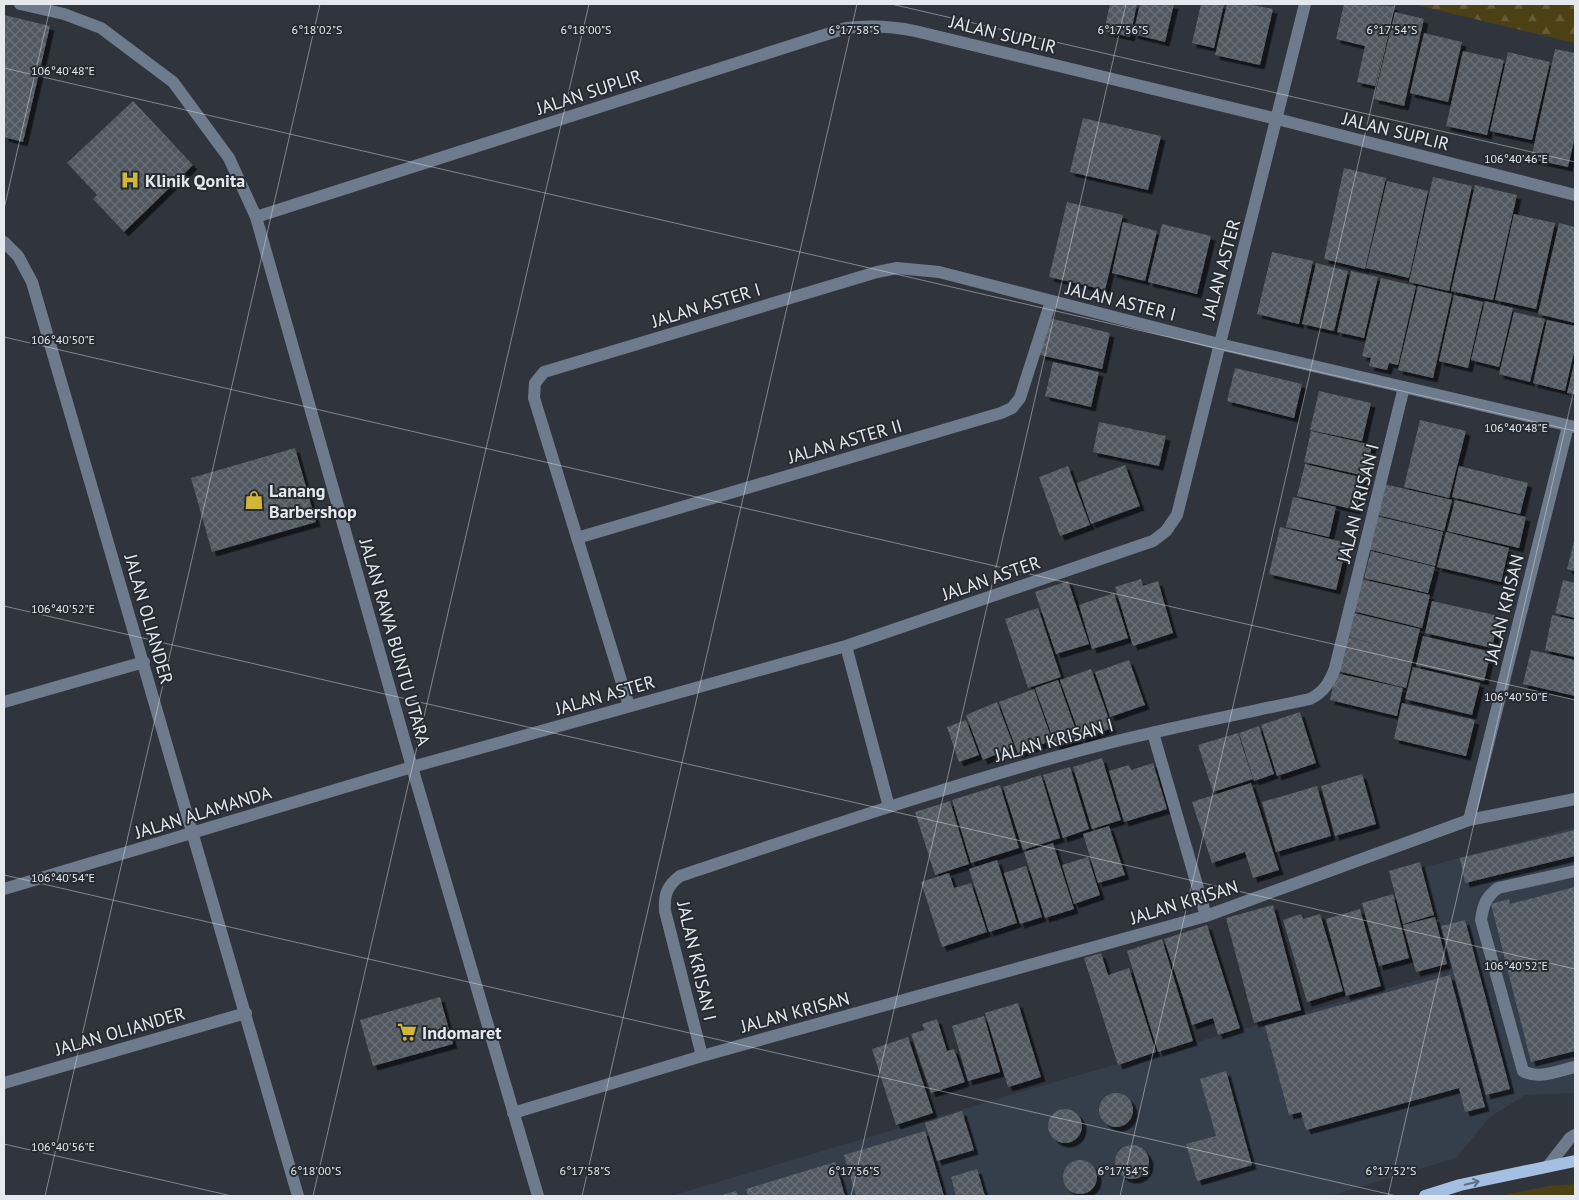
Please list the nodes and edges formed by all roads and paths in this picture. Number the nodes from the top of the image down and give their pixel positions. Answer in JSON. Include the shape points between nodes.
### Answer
{"nodes":[{"id":1,"x":20,"y":4,"type":"edge"},
{"id":2,"x":1305,"y":4,"type":"edge"},
{"id":3,"x":65,"y":9,"type":"edge"},
{"id":4,"x":1277,"y":119,"type":"junction"},
{"id":5,"x":1575,"y":195,"type":"edge"},
{"id":6,"x":256,"y":217,"type":"junction"},
{"id":7,"x":4,"y":242,"type":"edge"},
{"id":8,"x":1051,"y":301,"type":"junction"},
{"id":9,"x":1219,"y":344,"type":"junction"},
{"id":10,"x":1404,"y":387,"type":"junction"},
{"id":11,"x":1571,"y":426,"type":"edge"},
{"id":12,"x":577,"y":538,"type":"junction"},
{"id":13,"x":846,"y":646,"type":"junction"},
{"id":14,"x":144,"y":662,"type":"junction"},
{"id":15,"x":4,"y":702,"type":"edge"},
{"id":16,"x":629,"y":706,"type":"junction"},
{"id":17,"x":1153,"y":733,"type":"junction"},
{"id":18,"x":412,"y":767,"type":"junction"},
{"id":19,"x":1575,"y":799,"type":"edge"},
{"id":20,"x":889,"y":807,"type":"junction"},
{"id":21,"x":1469,"y":820,"type":"junction"},
{"id":22,"x":194,"y":833,"type":"junction"},
{"id":23,"x":1575,"y":871,"type":"edge"},
{"id":24,"x":4,"y":889,"type":"edge"},
{"id":25,"x":1206,"y":916,"type":"junction"},
{"id":26,"x":246,"y":1013,"type":"junction"},
{"id":27,"x":702,"y":1056,"type":"junction"},
{"id":28,"x":1575,"y":1067,"type":"edge"},
{"id":29,"x":4,"y":1083,"type":"edge"},
{"id":30,"x":514,"y":1113,"type":"junction"},
{"id":31,"x":1575,"y":1135,"type":"edge"},
{"id":32,"x":1575,"y":1161,"type":"edge"},
{"id":33,"x":1548,"y":1166,"type":"junction"},
{"id":34,"x":295,"y":1195,"type":"edge"},
{"id":35,"x":538,"y":1196,"type":"edge"},
{"id":36,"x":1425,"y":1196,"type":"edge"}],
"edges":[{"from":1,"to":3,"type":"street","name":"JALAN RAWA BUNTU UTARA"},
{"from":2,"to":4,"type":"street","name":"JALAN ASTER"},
{"from":3,"to":6,"type":"street","name":"JALAN RAWA BUNTU UTARA","via":[[101,28],[173,82],[228,158]]},
{"from":4,"to":5,"type":"street","name":"JALAN SUPLIR"},
{"from":4,"to":6,"type":"street","name":"JALAN SUPLIR","via":[[915,31],[868,25],[846,28]]},
{"from":4,"to":9,"type":"street","name":"JALAN ASTER"},
{"from":6,"to":18,"type":"street","name":"JALAN RAWA BUNTU UTARA"},
{"from":7,"to":14,"type":"street","name":"JALAN OLIANDER","via":[[18,256],[32,282]]},
{"from":8,"to":9,"type":"street","name":"JALAN ASTER I"},
{"from":8,"to":12,"type":"street","name":"JALAN ASTER II","via":[[1020,398],[1012,408]]},
{"from":8,"to":12,"type":"street","name":"JALAN ASTER I","via":[[939,272],[897,268],[544,372],[536,383],[534,398]]},
{"from":9,"to":10,"type":"street","name":"JALAN ASTER I"},
{"from":9,"to":13,"type":"street","name":"JALAN ASTER","via":[[1178,515],[1166,531],[1152,541]]},
{"from":10,"to":11,"type":"street","name":"JALAN ASTER I"},
{"from":10,"to":17,"type":"street","name":"JALAN KRISAN I","via":[[1335,668],[1326,688],[1310,699]]},
{"from":11,"to":21,"type":"street","name":"JALAN KRISAN"},
{"from":12,"to":16,"type":"street","name":"JALAN ASTER I"},
{"from":13,"to":16,"type":"street","name":"JALAN ASTER"},
{"from":13,"to":20,"type":"street"},
{"from":14,"to":15,"type":"street"},
{"from":14,"to":22,"type":"street","name":"JALAN OLIANDER"},
{"from":16,"to":18,"type":"street","name":"JALAN ASTER"},
{"from":17,"to":20,"type":"street","name":"JALAN KRISAN I","via":[[1022,767]]},
{"from":17,"to":25,"type":"street"},
{"from":18,"to":22,"type":"street","name":"JALAN ALAMANDA"},
{"from":18,"to":30,"type":"street","name":"JALAN RAWA BUNTU UTARA"},
{"from":19,"to":21,"type":"street"},
{"from":20,"to":27,"type":"street","name":"JALAN KRISAN I","via":[[680,876],[669,884],[664,898],[665,911]]},
{"from":21,"to":25,"type":"street","name":"JALAN KRISAN"},
{"from":22,"to":24,"type":"street","name":"JALAN ALAMANDA"},
{"from":22,"to":26,"type":"street","name":"JALAN OLIANDER"},
{"from":23,"to":28,"type":"street","via":[[1498,888],[1483,906],[1481,920],[1524,1071],[1540,1075]]},
{"from":25,"to":27,"type":"street","name":"JALAN KRISAN"},
{"from":26,"to":29,"type":"street","name":"JALAN OLIANDER"},
{"from":26,"to":34,"type":"street","name":"JALAN OLIANDER"},
{"from":27,"to":30,"type":"street","name":"JALAN KRISAN"},
{"from":30,"to":35,"type":"street","name":"JALAN RAWA BUNTU UTARA"},
{"from":31,"to":33,"type":"street"},
{"from":32,"to":33,"type":"main road"},
{"from":36,"to":33,"type":"main road","one_way":true}]}
